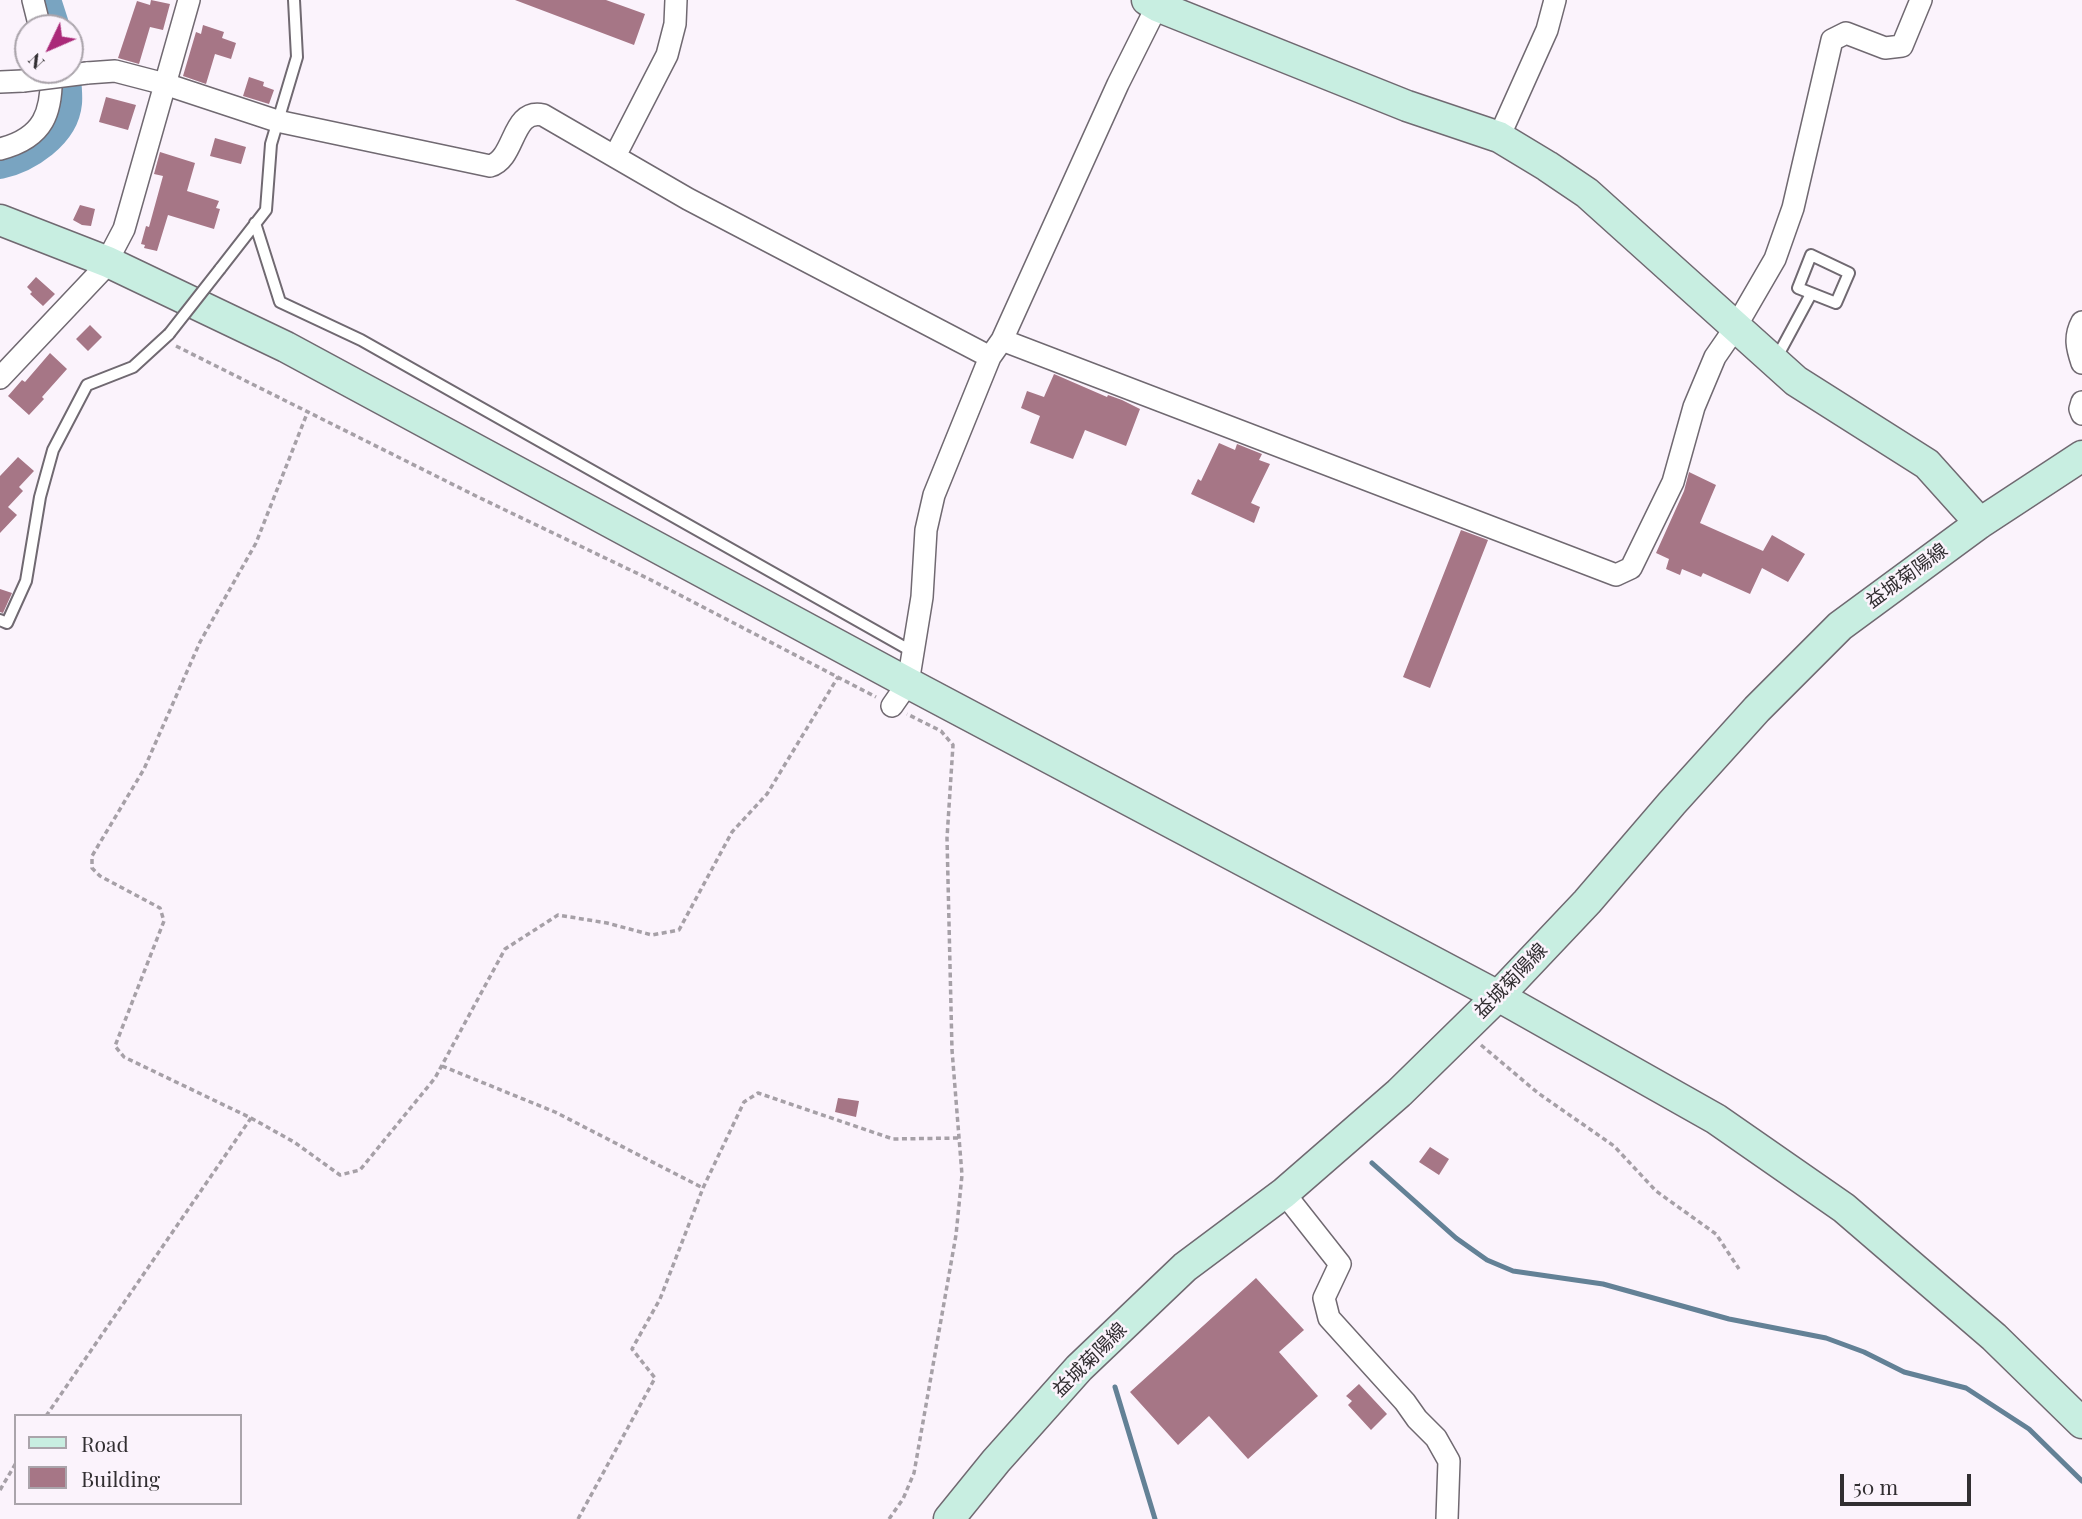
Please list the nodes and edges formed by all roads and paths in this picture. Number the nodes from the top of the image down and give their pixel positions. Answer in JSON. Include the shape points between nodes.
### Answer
{"nodes":[{"id":1,"x":189,"y":0,"type":"edge"},
{"id":2,"x":294,"y":0,"type":"edge"},
{"id":3,"x":676,"y":0,"type":"edge"},
{"id":4,"x":1555,"y":0,"type":"edge"},
{"id":5,"x":1921,"y":0,"type":"edge"},
{"id":6,"x":1154,"y":2,"type":"edge"},
{"id":7,"x":0,"y":82,"type":"edge"},
{"id":8,"x":52,"y":84,"type":"edge"},
{"id":9,"x":164,"y":84,"type":"junction"},
{"id":10,"x":277,"y":121,"type":"junction"},
{"id":11,"x":1499,"y":137,"type":"junction"},
{"id":12,"x":0,"y":149,"type":"edge"},
{"id":13,"x":615,"y":156,"type":"junction"},
{"id":14,"x":0,"y":220,"type":"edge"},
{"id":15,"x":255,"y":223,"type":"junction"},
{"id":16,"x":108,"y":262,"type":"junction"},
{"id":17,"x":1811,"y":294,"type":"junction"},
{"id":18,"x":2082,"y":322,"type":"edge"},
{"id":19,"x":1735,"y":328,"type":"junction"},
{"id":20,"x":167,"y":337,"type":"junction"},
{"id":21,"x":996,"y":348,"type":"junction"},
{"id":22,"x":1774,"y":362,"type":"junction"},
{"id":23,"x":2082,"y":363,"type":"edge"},
{"id":24,"x":0,"y":379,"type":"edge"},
{"id":25,"x":2082,"y":402,"type":"edge"},
{"id":26,"x":308,"y":411,"type":"junction"},
{"id":27,"x":2082,"y":414,"type":"edge"},
{"id":28,"x":2082,"y":456,"type":"edge"},
{"id":29,"x":1980,"y":523,"type":"junction"},
{"id":30,"x":0,"y":620,"type":"edge"},
{"id":31,"x":913,"y":652,"type":"junction"},
{"id":32,"x":838,"y":677,"type":"junction"},
{"id":33,"x":900,"y":694,"type":"junction"},
{"id":34,"x":1498,"y":996,"type":"junction"},
{"id":35,"x":1463,"y":1030,"type":"junction"},
{"id":36,"x":442,"y":1065,"type":"junction"},
{"id":37,"x":251,"y":1118,"type":"junction"},
{"id":38,"x":960,"y":1138,"type":"junction"},
{"id":39,"x":704,"y":1188,"type":"junction"},
{"id":40,"x":1283,"y":1193,"type":"junction"},
{"id":41,"x":1739,"y":1269,"type":"dead end"},
{"id":42,"x":47,"y":1414,"type":"edge"},
{"id":43,"x":2082,"y":1423,"type":"edge"},
{"id":44,"x":14,"y":1466,"type":"edge"},
{"id":45,"x":0,"y":1490,"type":"edge"},
{"id":46,"x":578,"y":1519,"type":"edge"},
{"id":47,"x":890,"y":1519,"type":"edge"},
{"id":48,"x":949,"y":1519,"type":"edge"},
{"id":49,"x":1447,"y":1519,"type":"edge"}],
"edges":[{"from":1,"to":9,"type":"street"},
{"from":2,"to":10,"type":"lane","via":[[297,57]]},
{"from":3,"to":13,"type":"street","via":[[667,55]]},
{"from":4,"to":11,"type":"street","via":[[1547,30]]},
{"from":5,"to":19,"type":"street","via":[[1902,46],[1885,48],[1846,33],[1832,40],[1793,208],[1774,259]]},
{"from":6,"to":11,"type":"street","via":[[1408,106]]},
{"from":6,"to":21,"type":"street"},
{"from":7,"to":9,"type":"street","bridge":true,"via":[[115,71]]},
{"from":8,"to":12,"type":"street","via":[[48,113],[29,136]]},
{"from":9,"to":10,"type":"street"},
{"from":9,"to":16,"type":"street","via":[[124,229]]},
{"from":10,"to":13,"type":"street","via":[[490,166],[500,161],[524,117],[538,114]]},
{"from":10,"to":15,"type":"lane","via":[[266,210]]},
{"from":11,"to":19,"type":"street","via":[[1587,193]]},
{"from":13,"to":21,"type":"street","via":[[700,205]]},
{"from":14,"to":16,"type":"street"},
{"from":15,"to":20,"type":"lane","bridge":true},
{"from":15,"to":31,"type":"lane","via":[[280,302],[361,340]]},
{"from":16,"to":24,"type":"street"},
{"from":16,"to":33,"type":"street","via":[[286,347]]},
{"from":17,"to":17,"type":"lane","via":[[1798,288],[1811,255],[1849,273],[1836,303]]},
{"from":17,"to":22,"type":"lane"},
{"from":18,"to":23,"type":"street","via":[[2076,344]]},
{"from":19,"to":21,"type":"street","via":[[1715,357],[1694,407],[1673,482],[1631,568],[1616,575]]},
{"from":19,"to":22,"type":"street"},
{"from":20,"to":26,"type":"path"},
{"from":20,"to":30,"type":"lane","via":[[133,367],[87,385],[53,450],[26,581],[7,623]]},
{"from":21,"to":31,"type":"street","via":[[934,495]]},
{"from":22,"to":29,"type":"street","via":[[1796,381],[1927,464]]},
{"from":25,"to":27,"type":"street"},
{"from":26,"to":32,"type":"path"},
{"from":26,"to":37,"type":"path","via":[[256,543],[200,642],[144,769],[92,856],[92,868],[100,876],[160,908],[163,921],[115,1046],[124,1057]]},
{"from":28,"to":29,"type":"street","name":"益城菊陽線"},
{"from":29,"to":34,"type":"street","name":"益城菊陽線","via":[[1840,626],[1757,709]]},
{"from":31,"to":33,"type":"street"},
{"from":32,"to":33,"type":"path"},
{"from":32,"to":36,"type":"path","via":[[767,794],[732,832],[679,930],[652,935],[558,915],[505,949]]},
{"from":33,"to":34,"type":"street"},
{"from":33,"to":38,"type":"path","via":[[953,745],[947,838]]},
{"from":34,"to":35,"type":"street","name":"益城菊陽線"},
{"from":34,"to":43,"type":"street","via":[[1716,1119],[1844,1208],[1994,1337]]},
{"from":35,"to":40,"type":"street","name":"益城菊陽線","via":[[1399,1093]]},
{"from":35,"to":41,"type":"path","via":[[1538,1093],[1614,1146],[1656,1191],[1716,1234]]},
{"from":36,"to":37,"type":"path","via":[[360,1170],[340,1175]]},
{"from":36,"to":39,"type":"path","via":[[555,1112]]},
{"from":37,"to":42,"type":"path"},
{"from":38,"to":39,"type":"path","via":[[893,1139],[758,1093],[744,1102]]},
{"from":38,"to":47,"type":"path","via":[[962,1175],[956,1235],[914,1473]]},
{"from":39,"to":46,"type":"path","via":[[660,1299],[632,1349],[655,1378]]},
{"from":40,"to":48,"type":"street","name":"益城菊陽線","via":[[1185,1268],[1079,1368]]},
{"from":40,"to":49,"type":"street","via":[[1340,1264],[1324,1298],[1329,1318],[1436,1437],[1449,1461]]},
{"from":44,"to":45,"type":"path"}]}
